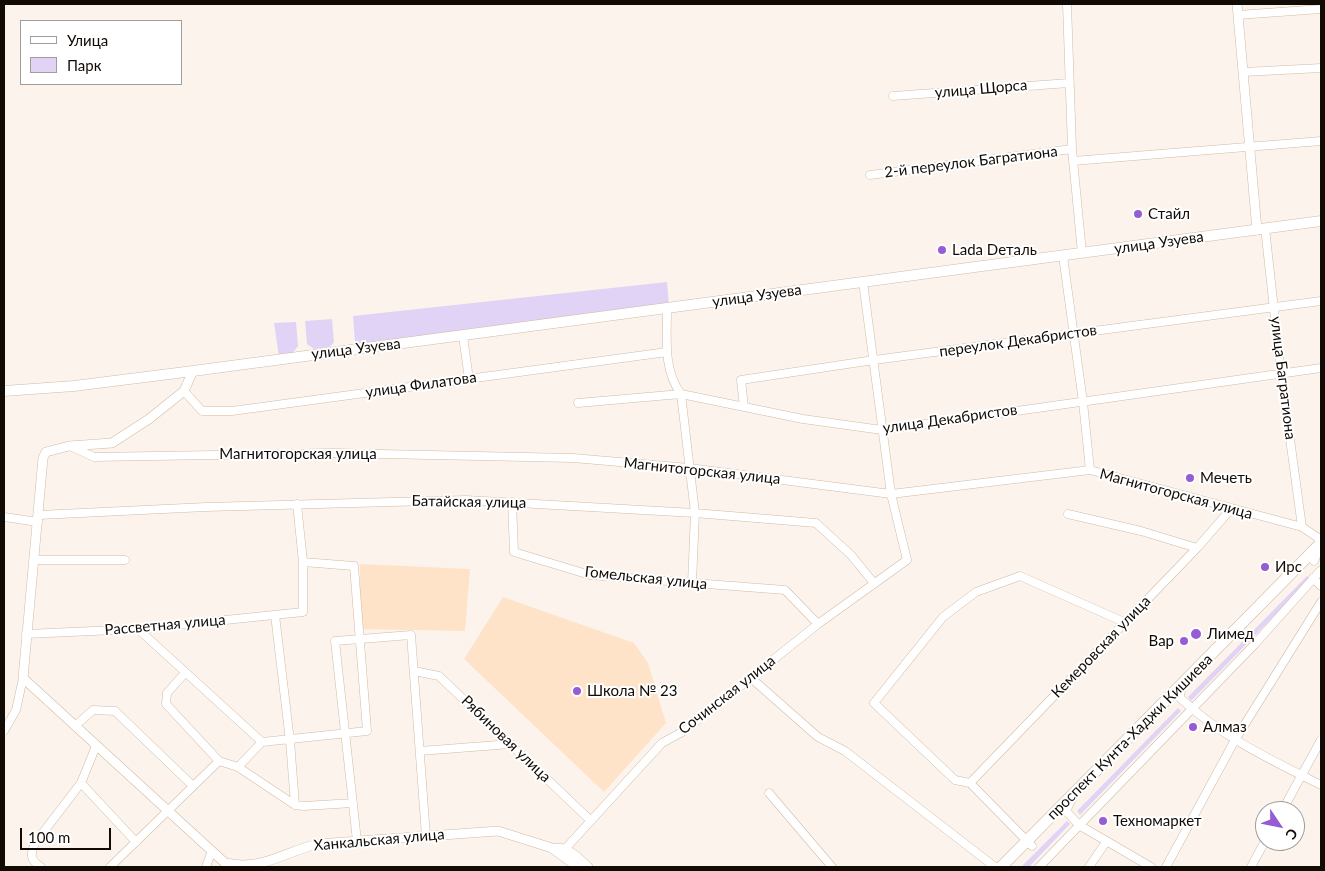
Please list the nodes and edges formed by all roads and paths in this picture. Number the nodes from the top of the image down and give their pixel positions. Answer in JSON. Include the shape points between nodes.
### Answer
{"nodes":[{"id":1,"x":1066,"y":4,"type":"edge"},
{"id":2,"x":1237,"y":4,"type":"edge"},
{"id":3,"x":1321,"y":9,"type":"edge"},
{"id":4,"x":1238,"y":15,"type":"junction"},
{"id":5,"x":1321,"y":68,"type":"edge"},
{"id":6,"x":1244,"y":72,"type":"junction"},
{"id":7,"x":1069,"y":83,"type":"junction"},
{"id":8,"x":893,"y":96,"type":"dead end"},
{"id":9,"x":1321,"y":141,"type":"edge"},
{"id":10,"x":1250,"y":146,"type":"junction"},
{"id":11,"x":1072,"y":149,"type":"junction"},
{"id":12,"x":1073,"y":161,"type":"junction"},
{"id":13,"x":870,"y":176,"type":"dead end"},
{"id":14,"x":1321,"y":221,"type":"edge"},
{"id":15,"x":1261,"y":229,"type":"junction"},
{"id":16,"x":1082,"y":253,"type":"junction"},
{"id":17,"x":1063,"y":256,"type":"junction"},
{"id":18,"x":863,"y":282,"type":"junction"},
{"id":19,"x":1321,"y":301,"type":"edge"},
{"id":20,"x":1274,"y":308,"type":"junction"},
{"id":21,"x":666,"y":309,"type":"junction"},
{"id":22,"x":1074,"y":333,"type":"junction"},
{"id":23,"x":463,"y":336,"type":"junction"},
{"id":24,"x":667,"y":352,"type":"junction"},
{"id":25,"x":874,"y":360,"type":"junction"},
{"id":26,"x":1321,"y":368,"type":"edge"},
{"id":27,"x":193,"y":371,"type":"junction"},
{"id":28,"x":1281,"y":373,"type":"junction"},
{"id":29,"x":469,"y":379,"type":"junction"},
{"id":30,"x":4,"y":390,"type":"edge"},
{"id":31,"x":184,"y":391,"type":"junction"},
{"id":32,"x":681,"y":394,"type":"junction"},
{"id":33,"x":1083,"y":402,"type":"junction"},
{"id":34,"x":578,"y":403,"type":"dead end"},
{"id":35,"x":744,"y":407,"type":"junction"},
{"id":36,"x":882,"y":430,"type":"junction"},
{"id":37,"x":69,"y":446,"type":"junction"},
{"id":38,"x":689,"y":468,"type":"junction"},
{"id":39,"x":1090,"y":470,"type":"junction"},
{"id":40,"x":891,"y":494,"type":"junction"},
{"id":41,"x":512,"y":502,"type":"junction"},
{"id":42,"x":298,"y":504,"type":"junction"},
{"id":43,"x":1231,"y":509,"type":"junction"},
{"id":44,"x":695,"y":513,"type":"junction"},
{"id":45,"x":1068,"y":514,"type":"dead end"},
{"id":46,"x":4,"y":517,"type":"edge"},
{"id":47,"x":39,"y":519,"type":"junction"},
{"id":48,"x":1302,"y":527,"type":"junction"},
{"id":49,"x":1321,"y":543,"type":"edge"},
{"id":50,"x":1197,"y":548,"type":"junction"},
{"id":51,"x":34,"y":560,"type":"junction"},
{"id":52,"x":125,"y":560,"type":"dead end"},
{"id":53,"x":303,"y":562,"type":"junction"},
{"id":54,"x":1319,"y":562,"type":"edge"},
{"id":55,"x":1314,"y":578,"type":"junction"},
{"id":56,"x":873,"y":582,"type":"junction"},
{"id":57,"x":692,"y":583,"type":"junction"},
{"id":58,"x":1321,"y":586,"type":"edge"},
{"id":59,"x":1321,"y":602,"type":"edge"},
{"id":60,"x":275,"y":615,"type":"junction"},
{"id":61,"x":1124,"y":622,"type":"junction"},
{"id":62,"x":818,"y":624,"type":"junction"},
{"id":63,"x":138,"y":629,"type":"junction"},
{"id":64,"x":26,"y":634,"type":"junction"},
{"id":65,"x":358,"y":639,"type":"junction"},
{"id":66,"x":414,"y":671,"type":"junction"},
{"id":67,"x":185,"y":673,"type":"junction"},
{"id":68,"x":23,"y":678,"type":"junction"},
{"id":69,"x":751,"y":678,"type":"junction"},
{"id":70,"x":1186,"y":680,"type":"junction"},
{"id":71,"x":1179,"y":697,"type":"junction"},
{"id":72,"x":1192,"y":709,"type":"junction"},
{"id":73,"x":75,"y":726,"type":"junction"},
{"id":74,"x":4,"y":732,"type":"edge"},
{"id":75,"x":345,"y":734,"type":"junction"},
{"id":76,"x":1235,"y":740,"type":"junction"},
{"id":77,"x":1321,"y":740,"type":"edge"},
{"id":78,"x":290,"y":741,"type":"junction"},
{"id":79,"x":262,"y":742,"type":"junction"},
{"id":80,"x":511,"y":744,"type":"junction"},
{"id":81,"x":96,"y":746,"type":"junction"},
{"id":82,"x":420,"y":751,"type":"junction"},
{"id":83,"x":219,"y":761,"type":"junction"},
{"id":84,"x":238,"y":768,"type":"junction"},
{"id":85,"x":1302,"y":775,"type":"junction"},
{"id":86,"x":970,"y":783,"type":"junction"},
{"id":87,"x":81,"y":784,"type":"junction"},
{"id":88,"x":1321,"y":785,"type":"edge"},
{"id":89,"x":193,"y":786,"type":"junction"},
{"id":90,"x":1076,"y":792,"type":"junction"},
{"id":91,"x":769,"y":793,"type":"dead end"},
{"id":92,"x":1288,"y":801,"type":"edge"},
{"id":93,"x":353,"y":803,"type":"junction"},
{"id":94,"x":295,"y":805,"type":"junction"},
{"id":95,"x":1066,"y":811,"type":"junction"},
{"id":96,"x":169,"y":812,"type":"junction"},
{"id":97,"x":591,"y":821,"type":"junction"},
{"id":98,"x":1079,"y":825,"type":"junction"},
{"id":99,"x":426,"y":836,"type":"junction"},
{"id":100,"x":357,"y":841,"type":"junction"},
{"id":101,"x":136,"y":842,"type":"junction"},
{"id":102,"x":1106,"y":842,"type":"junction"},
{"id":103,"x":1029,"y":844,"type":"junction"},
{"id":104,"x":552,"y":848,"type":"junction"},
{"id":105,"x":565,"y":849,"type":"junction"},
{"id":106,"x":1260,"y":851,"type":"edge"},
{"id":107,"x":211,"y":853,"type":"junction"},
{"id":108,"x":40,"y":867,"type":"edge"},
{"id":109,"x":110,"y":867,"type":"edge"},
{"id":110,"x":206,"y":867,"type":"edge"},
{"id":111,"x":237,"y":867,"type":"edge"},
{"id":112,"x":578,"y":867,"type":"edge"},
{"id":113,"x":588,"y":867,"type":"edge"},
{"id":114,"x":832,"y":867,"type":"edge"},
{"id":115,"x":995,"y":867,"type":"edge"},
{"id":116,"x":1001,"y":867,"type":"edge"},
{"id":117,"x":1011,"y":867,"type":"edge"},
{"id":118,"x":1039,"y":867,"type":"edge"},
{"id":119,"x":1089,"y":867,"type":"edge"},
{"id":120,"x":1151,"y":867,"type":"edge"},
{"id":121,"x":1166,"y":867,"type":"edge"},
{"id":122,"x":1251,"y":867,"type":"edge"}],
"edges":[{"from":1,"to":7,"type":"street"},
{"from":2,"to":4,"type":"street","name":"улица Багратиона"},
{"from":3,"to":4,"type":"street"},
{"from":4,"to":6,"type":"street","name":"улица Багратиона"},
{"from":5,"to":6,"type":"street"},
{"from":6,"to":10,"type":"street","name":"улица Багратиона"},
{"from":7,"to":8,"type":"street","name":"улица Щорса"},
{"from":7,"to":11,"type":"street"},
{"from":9,"to":10,"type":"street"},
{"from":10,"to":12,"type":"street"},
{"from":10,"to":15,"type":"street","name":"улица Багратиона"},
{"from":11,"to":12,"type":"street"},
{"from":11,"to":13,"type":"street","name":"2-й переулок Багратиона"},
{"from":12,"to":16,"type":"street"},
{"from":14,"to":15,"type":"main road","name":"улица Узуева"},
{"from":15,"to":16,"type":"main road","name":"улица Узуева"},
{"from":15,"to":20,"type":"street","name":"улица Багратиона"},
{"from":16,"to":17,"type":"main road","name":"улица Узуева"},
{"from":17,"to":18,"type":"main road","name":"улица Узуева"},
{"from":17,"to":22,"type":"street"},
{"from":18,"to":21,"type":"main road","name":"улица Узуева"},
{"from":18,"to":25,"type":"street"},
{"from":19,"to":20,"type":"street","name":"переулок Декабристов"},
{"from":20,"to":22,"type":"street","name":"переулок Декабристов"},
{"from":20,"to":28,"type":"street","name":"улица Багратиона"},
{"from":21,"to":23,"type":"main road","name":"улица Узуева"},
{"from":21,"to":24,"type":"street"},
{"from":22,"to":25,"type":"street","name":"переулок Декабристов"},
{"from":22,"to":33,"type":"street"},
{"from":23,"to":27,"type":"main road","name":"улица Узуева"},
{"from":23,"to":29,"type":"street"},
{"from":24,"to":29,"type":"street","name":"улица Филатова"},
{"from":24,"to":32,"type":"street","via":[[672,382]]},
{"from":25,"to":35,"type":"street","name":"переулок Декабристов","via":[[741,380]]},
{"from":25,"to":36,"type":"street"},
{"from":26,"to":28,"type":"street","name":"улица Декабристов"},
{"from":27,"to":30,"type":"main road","name":"улица Узуева","via":[[74,386]]},
{"from":27,"to":31,"type":"street"},
{"from":28,"to":33,"type":"street","name":"улица Декабристов"},
{"from":28,"to":48,"type":"street","name":"улица Багратиона"},
{"from":29,"to":31,"type":"street","name":"улица Филатова","via":[[232,411],[202,411]]},
{"from":31,"to":37,"type":"street","via":[[112,443]]},
{"from":32,"to":34,"type":"street","name":"улица Декабристов"},
{"from":32,"to":35,"type":"street","name":"улица Декабристов"},
{"from":32,"to":38,"type":"street"},
{"from":33,"to":36,"type":"street","name":"улица Декабристов"},
{"from":33,"to":39,"type":"street"},
{"from":35,"to":36,"type":"street","name":"улица Декабристов"},
{"from":36,"to":40,"type":"street"},
{"from":37,"to":38,"type":"street","name":"Магнитогорская улица","via":[[94,457],[444,454],[573,458]]},
{"from":37,"to":47,"type":"street","via":[[50,449],[43,458]]},
{"from":38,"to":40,"type":"street","name":"Магнитогорская улица"},
{"from":38,"to":44,"type":"street"},
{"from":39,"to":40,"type":"street","name":"Магнитогорская улица"},
{"from":39,"to":43,"type":"street","name":"Магнитогорская улица"},
{"from":40,"to":56,"type":"street","name":"Сочинская улица","via":[[907,560]]},
{"from":41,"to":42,"type":"street","name":"Батайская улица"},
{"from":41,"to":44,"type":"street","name":"Батайская улица"},
{"from":41,"to":57,"type":"street","name":"Гомельская улица","via":[[514,552],[590,575]]},
{"from":42,"to":47,"type":"street","name":"Батайская улица"},
{"from":42,"to":53,"type":"street"},
{"from":43,"to":48,"type":"street","name":"Магнитогорская улица"},
{"from":43,"to":50,"type":"street","name":"Кемеровская улица"},
{"from":44,"to":56,"type":"street","name":"Батайская улица","via":[[816,523],[851,555]]},
{"from":44,"to":57,"type":"street"},
{"from":45,"to":50,"type":"street"},
{"from":46,"to":47,"type":"street","name":"Батайская улица"},
{"from":47,"to":51,"type":"street"},
{"from":48,"to":49,"type":"street","name":"Магнитогорская улица"},
{"from":49,"to":54,"type":"street"},
{"from":49,"to":70,"type":"main road","name":"проспект Кунта-Хаджи Кишиева"},
{"from":50,"to":61,"type":"street","name":"Кемеровская улица"},
{"from":51,"to":52,"type":"street"},
{"from":51,"to":64,"type":"street"},
{"from":53,"to":60,"type":"street","name":"Рассветная улица","via":[[303,612]]},
{"from":53,"to":65,"type":"street","via":[[354,566]]},
{"from":54,"to":55,"type":"street"},
{"from":54,"to":71,"type":"main road","name":"проспект Кунта-Хаджи Кишиева"},
{"from":55,"to":58,"type":"street"},
{"from":55,"to":72,"type":"street"},
{"from":56,"to":62,"type":"street","name":"Сочинская улица"},
{"from":57,"to":62,"type":"street","name":"Гомельская улица","via":[[785,590]]},
{"from":59,"to":76,"type":"street"},
{"from":60,"to":63,"type":"street","name":"Рассветная улица"},
{"from":60,"to":78,"type":"street"},
{"from":61,"to":86,"type":"street","name":"Кемеровская улица"},
{"from":61,"to":86,"type":"street","via":[[1020,576],[976,592],[943,617],[874,703],[955,780]]},
{"from":62,"to":69,"type":"street","name":"Сочинская улица"},
{"from":63,"to":64,"type":"street","name":"Рассветная улица"},
{"from":63,"to":67,"type":"street"},
{"from":64,"to":68,"type":"street"},
{"from":65,"to":66,"type":"street","via":[[411,634]]},
{"from":65,"to":75,"type":"street","via":[[367,731]]},
{"from":65,"to":75,"type":"street","via":[[335,641]]},
{"from":66,"to":80,"type":"street","name":"Рябиновая улица","via":[[439,676]]},
{"from":66,"to":82,"type":"street"},
{"from":67,"to":79,"type":"street"},
{"from":67,"to":83,"type":"street","via":[[167,693],[166,704]]},
{"from":68,"to":73,"type":"street","name":"Ханкальская улица"},
{"from":68,"to":74,"type":"street","via":[[16,710]]},
{"from":69,"to":97,"type":"street","name":"Сочинская улица","via":[[684,731],[662,743]]},
{"from":69,"to":115,"type":"street","via":[[818,737],[845,750]]},
{"from":70,"to":71,"type":"street"},
{"from":70,"to":90,"type":"main road","name":"проспект Кунта-Хаджи Кишиева"},
{"from":71,"to":72,"type":"street"},
{"from":71,"to":95,"type":"main road","name":"проспект Кунта-Хаджи Кишиева"},
{"from":72,"to":76,"type":"street"},
{"from":72,"to":98,"type":"street"},
{"from":73,"to":81,"type":"street","name":"Ханкальская улица"},
{"from":73,"to":89,"type":"street","via":[[93,710],[115,711]]},
{"from":75,"to":78,"type":"street"},
{"from":75,"to":93,"type":"street"},
{"from":76,"to":85,"type":"street"},
{"from":76,"to":121,"type":"street"},
{"from":77,"to":85,"type":"street"},
{"from":78,"to":79,"type":"street"},
{"from":78,"to":94,"type":"street"},
{"from":79,"to":84,"type":"street"},
{"from":80,"to":82,"type":"street"},
{"from":80,"to":97,"type":"street","name":"Рябиновая улица"},
{"from":81,"to":87,"type":"street"},
{"from":81,"to":96,"type":"street","name":"Ханкальская улица"},
{"from":82,"to":99,"type":"street"},
{"from":83,"to":84,"type":"street"},
{"from":83,"to":89,"type":"street"},
{"from":84,"to":94,"type":"street"},
{"from":85,"to":88,"type":"street"},
{"from":85,"to":92,"type":"street"},
{"from":86,"to":103,"type":"street"},
{"from":87,"to":101,"type":"street"},
{"from":87,"to":108,"type":"street","via":[[34,843],[31,854]]},
{"from":89,"to":96,"type":"street"},
{"from":90,"to":95,"type":"street"},
{"from":90,"to":103,"type":"main road","name":"проспект Кунта-Хаджи Кишиева"},
{"from":91,"to":114,"type":"street"},
{"from":93,"to":94,"type":"street"},
{"from":93,"to":100,"type":"street"},
{"from":95,"to":98,"type":"street"},
{"from":95,"to":103,"type":"main road","name":"проспект Кунта-Хаджи Кишиева"},
{"from":96,"to":101,"type":"street"},
{"from":96,"to":107,"type":"street","name":"Ханкальская улица"},
{"from":97,"to":105,"type":"street","name":"Сочинская улица"},
{"from":98,"to":102,"type":"street"},
{"from":98,"to":118,"type":"street"},
{"from":99,"to":100,"type":"street","name":"Ханкальская улица"},
{"from":99,"to":104,"type":"street","name":"Ханкальская улица","via":[[498,831]]},
{"from":100,"to":111,"type":"street","name":"Ханкальская улица","via":[[318,844],[254,867]]},
{"from":101,"to":109,"type":"street"},
{"from":102,"to":119,"type":"street"},
{"from":102,"to":120,"type":"street"},
{"from":103,"to":116,"type":"main road","name":"проспект Кунта-Хаджи Кишиева"},
{"from":103,"to":117,"type":"main road","name":"проспект Кунта-Хаджи Кишиева"},
{"from":104,"to":105,"type":"street","name":"Ханкальская улица"},
{"from":104,"to":112,"type":"street","name":"Ханкальская улица"},
{"from":105,"to":113,"type":"street"},
{"from":106,"to":122,"type":"street"},
{"from":107,"to":110,"type":"street"},
{"from":107,"to":111,"type":"street","name":"Ханкальская улица","via":[[225,864]]}]}
